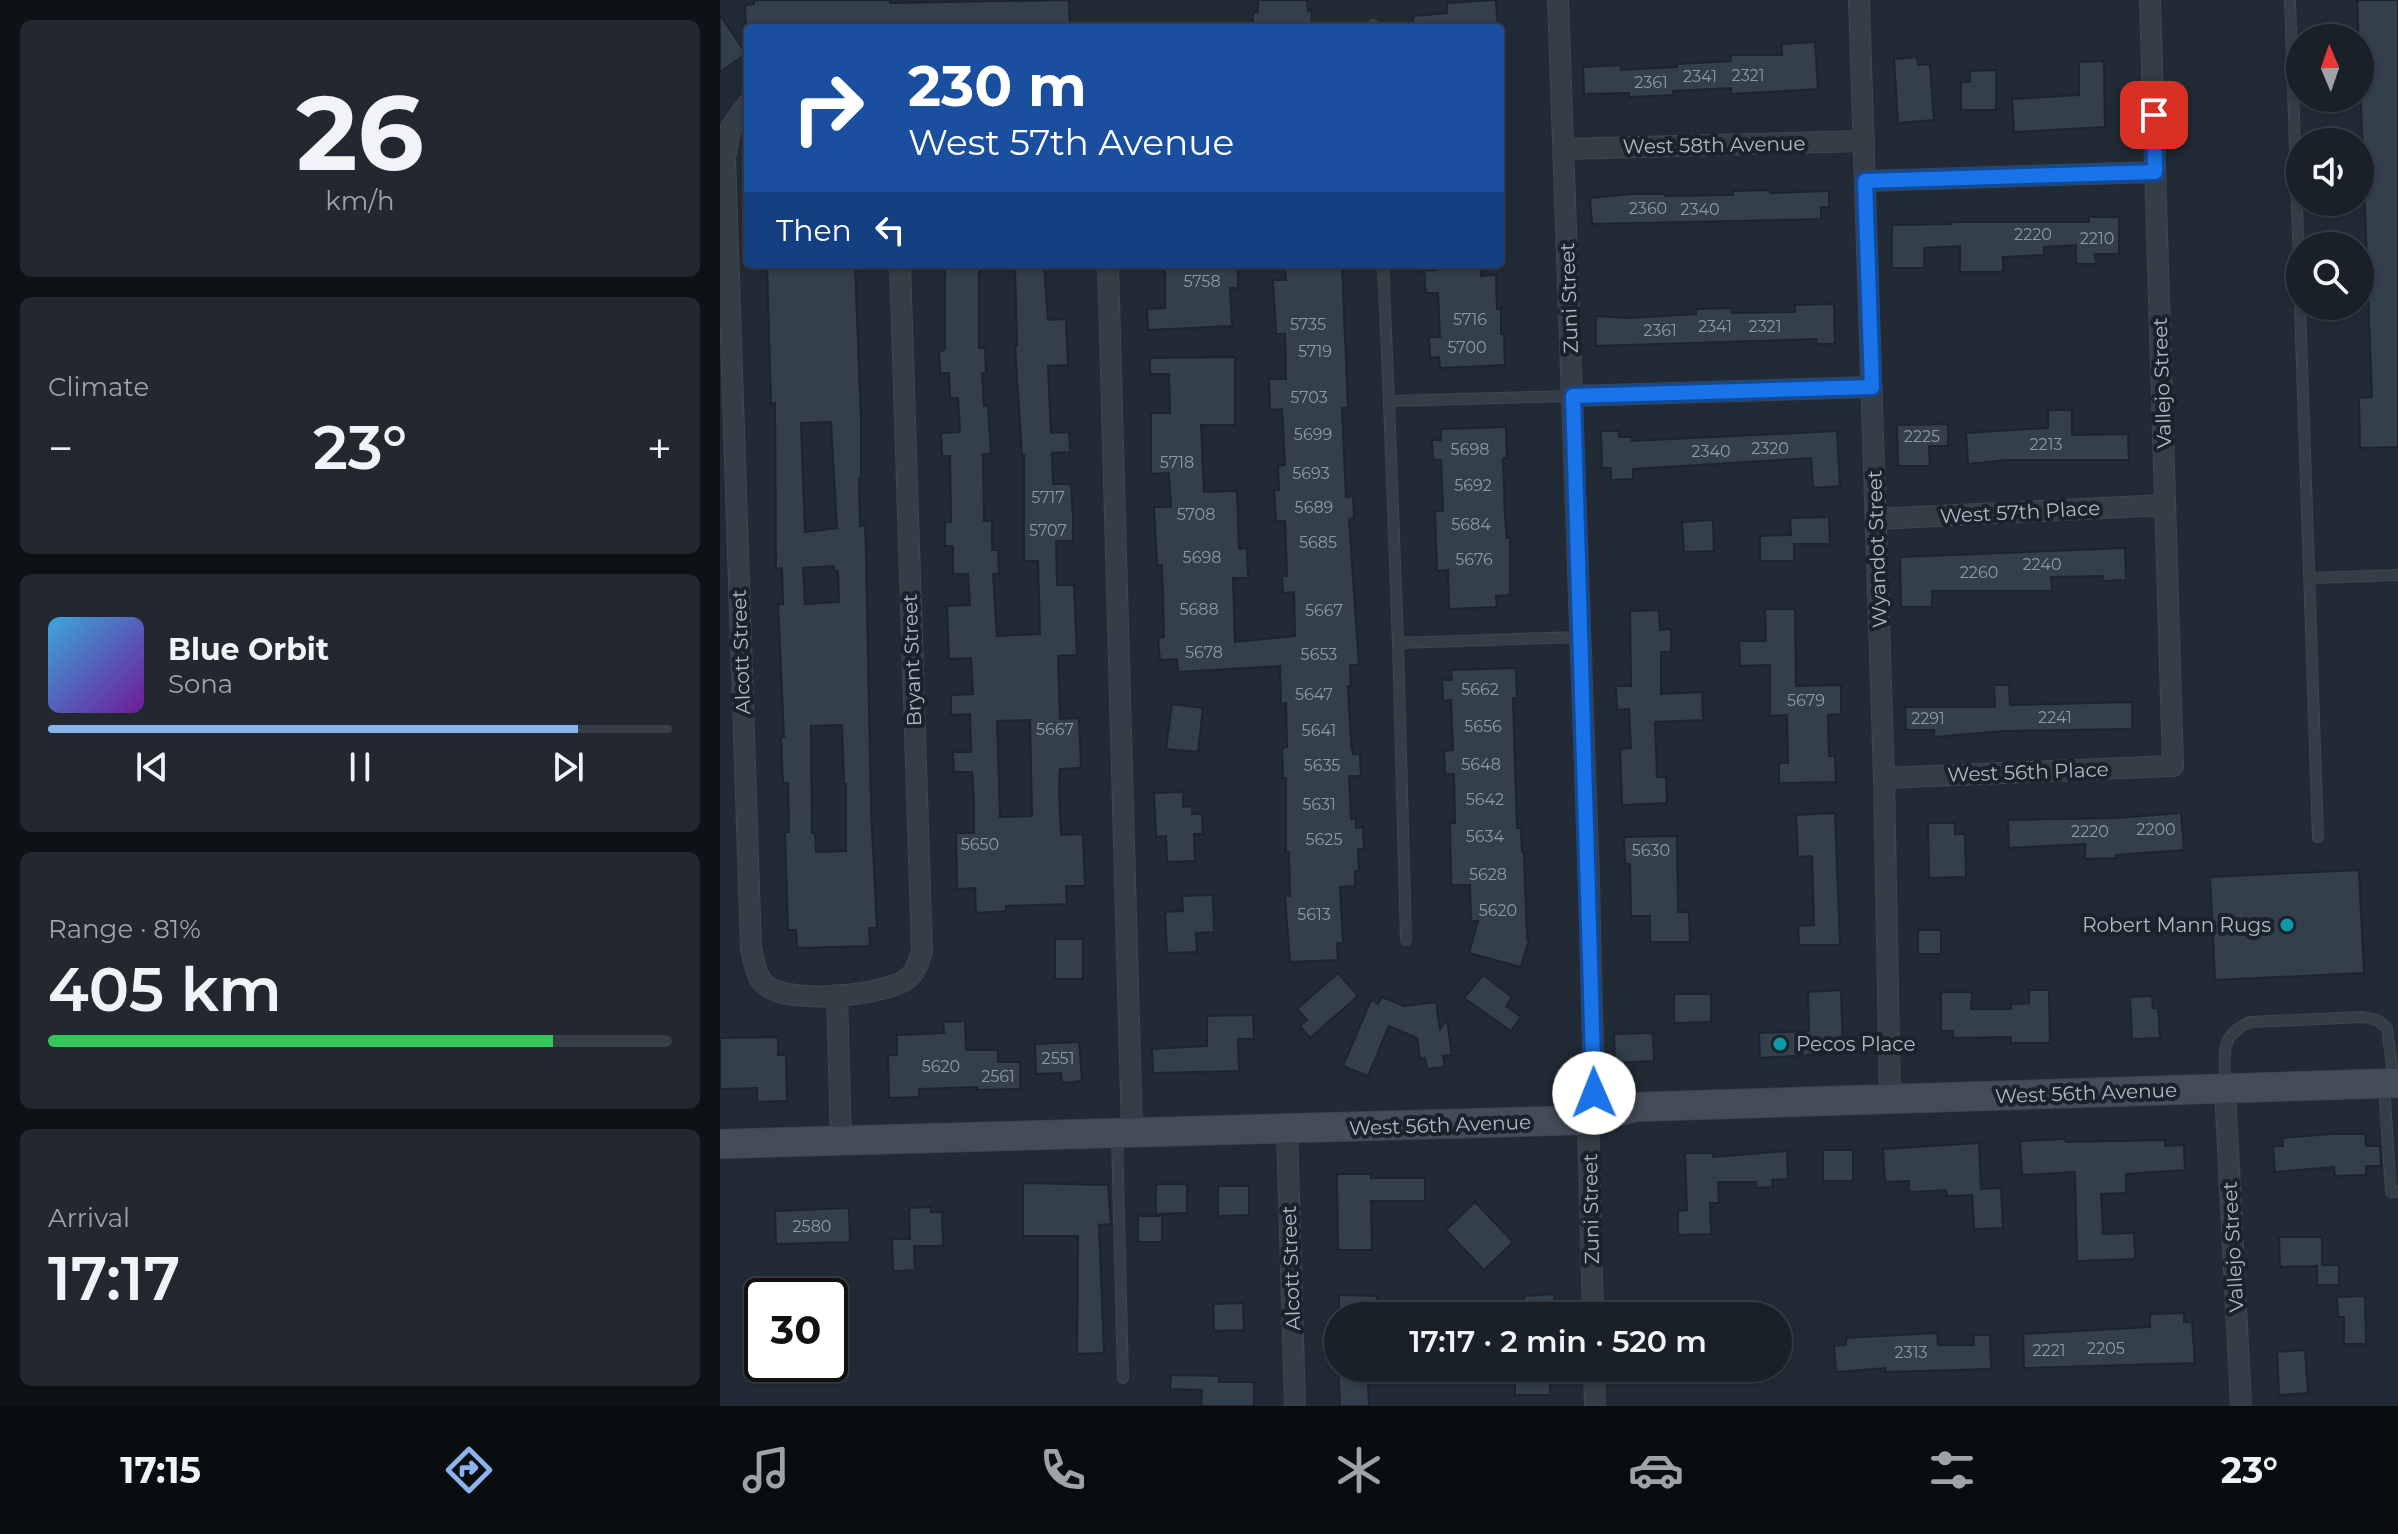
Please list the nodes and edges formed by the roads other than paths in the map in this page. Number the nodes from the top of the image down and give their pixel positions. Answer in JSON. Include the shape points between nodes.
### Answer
{"nodes":[{"id":1,"x":1558,"y":0,"type":"edge"},
{"id":2,"x":1859,"y":0,"type":"edge"},
{"id":3,"x":2150,"y":0,"type":"edge"},
{"id":4,"x":2290,"y":0,"type":"edge"},
{"id":5,"x":744,"y":109,"type":"edge"},
{"id":6,"x":1864,"y":141,"type":"junction"},
{"id":7,"x":1564,"y":149,"type":"junction"},
{"id":8,"x":2155,"y":172,"type":"junction"},
{"id":9,"x":1865,"y":181,"type":"junction"},
{"id":10,"x":2298,"y":232,"type":"edge"},
{"id":11,"x":900,"y":268,"type":"edge"},
{"id":12,"x":1108,"y":268,"type":"edge"},
{"id":13,"x":1383,"y":268,"type":"edge"},
{"id":14,"x":2300,"y":320,"type":"edge"},
{"id":15,"x":1872,"y":387,"type":"junction"},
{"id":16,"x":1573,"y":396,"type":"junction"},
{"id":17,"x":1389,"y":401,"type":"junction"},
{"id":18,"x":2165,"y":505,"type":"junction"},
{"id":19,"x":1876,"y":519,"type":"junction"},
{"id":20,"x":2398,"y":575,"type":"edge"},
{"id":21,"x":2309,"y":578,"type":"junction"},
{"id":22,"x":1581,"y":637,"type":"junction"},
{"id":23,"x":1398,"y":643,"type":"junction"},
{"id":24,"x":2173,"y":766,"type":"joint"},
{"id":25,"x":1884,"y":778,"type":"junction"},
{"id":26,"x":2318,"y":837,"type":"dead end"},
{"id":27,"x":1406,"y":940,"type":"dead end"},
{"id":28,"x":837,"y":995,"type":"junction"},
{"id":29,"x":2392,"y":1083,"type":"edge"},
{"id":30,"x":2225,"y":1089,"type":"junction"},
{"id":31,"x":1890,"y":1099,"type":"junction"},
{"id":32,"x":1588,"y":1120,"type":"junction"},
{"id":33,"x":1287,"y":1130,"type":"junction"},
{"id":34,"x":1124,"y":1133,"type":"junction"},
{"id":35,"x":841,"y":1141,"type":"junction"},
{"id":36,"x":720,"y":1144,"type":"edge"},
{"id":37,"x":2398,"y":1192,"type":"edge"},
{"id":38,"x":1593,"y":1302,"type":"edge"},
{"id":39,"x":1123,"y":1378,"type":"dead end"},
{"id":40,"x":1594,"y":1382,"type":"edge"},
{"id":41,"x":1295,"y":1406,"type":"edge"},
{"id":42,"x":1595,"y":1406,"type":"edge"},
{"id":43,"x":2241,"y":1406,"type":"edge"}],
"edges":[{"from":1,"to":7,"type":"street","name":"Zuni Street"},
{"from":2,"to":6,"type":"street","name":"Wyandot Street"},
{"from":3,"to":8,"type":"street","name":"Vallejo Street"},
{"from":4,"to":10,"type":"lane"},
{"from":5,"to":28,"type":"street","name":"Alcott Street","via":[[731,127],[725,157],[751,948],[755,970],[769,987]]},
{"from":6,"to":7,"type":"street","name":"West 58th Avenue"},
{"from":6,"to":9,"type":"street","name":"Wyandot Street"},
{"from":7,"to":16,"type":"street","name":"Zuni Street"},
{"from":8,"to":9,"type":"street"},
{"from":8,"to":18,"type":"street","name":"Vallejo Street"},
{"from":9,"to":15,"type":"street","name":"Wyandot Street"},
{"from":11,"to":28,"type":"street","name":"Bryant Street","via":[[922,952],[916,970],[895,986]]},
{"from":12,"to":34,"type":"street"},
{"from":13,"to":17,"type":"lane"},
{"from":14,"to":21,"type":"lane"},
{"from":15,"to":16,"type":"street"},
{"from":15,"to":19,"type":"street","name":"Wyandot Street"},
{"from":16,"to":17,"type":"lane"},
{"from":16,"to":22,"type":"street","name":"Zuni Street"},
{"from":17,"to":23,"type":"lane"},
{"from":18,"to":19,"type":"street","name":"West 57th Place"},
{"from":18,"to":24,"type":"street","name":"Vallejo Street"},
{"from":19,"to":25,"type":"street","name":"Wyandot Street"},
{"from":20,"to":21,"type":"lane"},
{"from":21,"to":26,"type":"lane"},
{"from":22,"to":23,"type":"lane"},
{"from":22,"to":32,"type":"street","name":"Zuni Street","via":[[1594,1093]]},
{"from":23,"to":27,"type":"lane"},
{"from":24,"to":25,"type":"street","name":"West 56th Place"},
{"from":25,"to":31,"type":"street","name":"Wyandot Street"},
{"from":28,"to":35,"type":"street"},
{"from":29,"to":30,"type":"street","name":"West 56th Avenue"},
{"from":29,"to":30,"type":"lane","via":[[2387,1028],[2363,1017],[2250,1022],[2234,1029],[2225,1040]]},
{"from":29,"to":37,"type":"lane","via":[[2391,1192]]},
{"from":30,"to":31,"type":"street","name":"West 56th Avenue"},
{"from":30,"to":43,"type":"street","name":"Vallejo Street"},
{"from":31,"to":32,"type":"street","name":"West 56th Avenue","via":[[1634,1107]]},
{"from":32,"to":33,"type":"street","name":"West 56th Avenue"},
{"from":32,"to":38,"type":"street","name":"Zuni Street"},
{"from":33,"to":34,"type":"street","name":"West 56th Avenue"},
{"from":33,"to":41,"type":"street","name":"Alcott Street"},
{"from":34,"to":35,"type":"street","name":"West 56th Avenue"},
{"from":34,"to":39,"type":"lane"},
{"from":35,"to":36,"type":"street","name":"West 56th Avenue"},
{"from":40,"to":42,"type":"street"}]}
